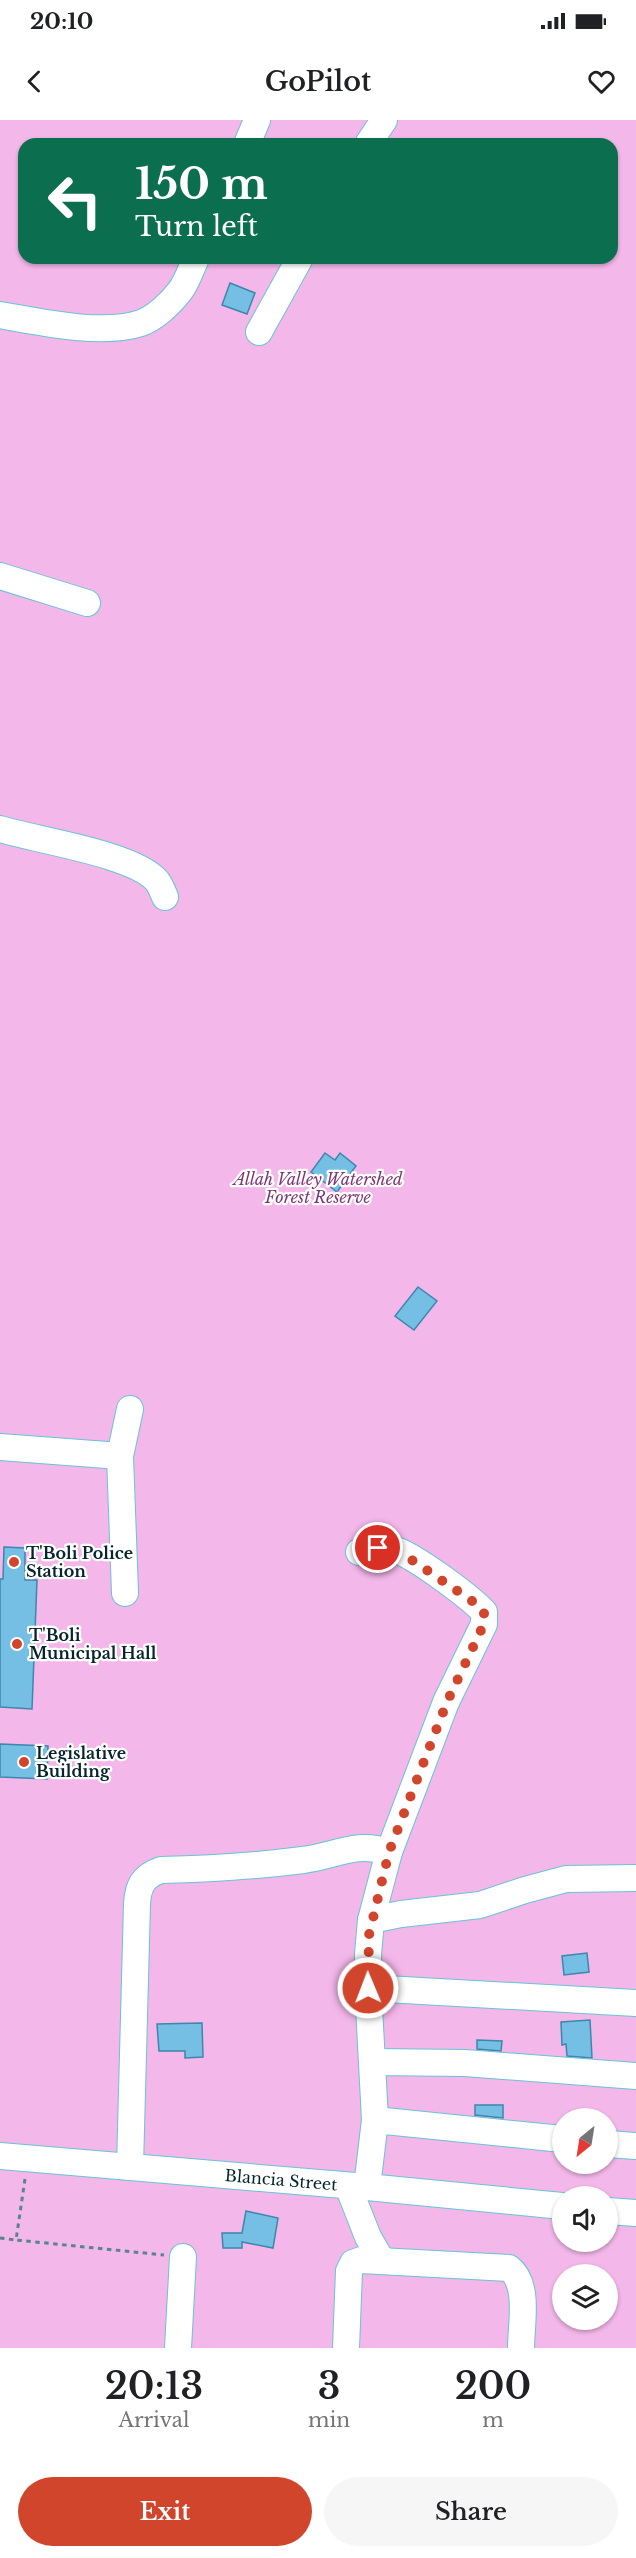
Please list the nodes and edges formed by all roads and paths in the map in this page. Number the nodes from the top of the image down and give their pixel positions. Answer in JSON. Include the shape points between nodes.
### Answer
{"nodes":[{"id":1,"x":257,"y":120,"type":"edge"},
{"id":2,"x":384,"y":120,"type":"edge"},
{"id":3,"x":250,"y":138,"type":"edge"},
{"id":4,"x":372,"y":138,"type":"edge"},
{"id":5,"x":193,"y":264,"type":"edge"},
{"id":6,"x":297,"y":264,"type":"edge"},
{"id":7,"x":0,"y":315,"type":"edge"},
{"id":8,"x":259,"y":332,"type":"dead end"},
{"id":9,"x":0,"y":576,"type":"edge"},
{"id":10,"x":87,"y":603,"type":"dead end"},
{"id":11,"x":0,"y":829,"type":"edge"},
{"id":12,"x":165,"y":897,"type":"dead end"},
{"id":13,"x":130,"y":1409,"type":"dead end"},
{"id":14,"x":0,"y":1447,"type":"edge"},
{"id":15,"x":120,"y":1456,"type":"junction"},
{"id":16,"x":359,"y":1552,"type":"dead end"},
{"id":17,"x":125,"y":1593,"type":"dead end"},
{"id":18,"x":389,"y":1852,"type":"junction"},
{"id":19,"x":636,"y":1878,"type":"edge"},
{"id":20,"x":371,"y":1920,"type":"junction"},
{"id":21,"x":368,"y":1988,"type":"junction"},
{"id":22,"x":636,"y":2003,"type":"edge"},
{"id":23,"x":372,"y":2062,"type":"junction"},
{"id":24,"x":636,"y":2076,"type":"edge"},
{"id":25,"x":375,"y":2120,"type":"junction"},
{"id":26,"x":552,"y":2138,"type":"edge"},
{"id":27,"x":618,"y":2145,"type":"edge"},
{"id":28,"x":636,"y":2146,"type":"edge"},
{"id":29,"x":0,"y":2156,"type":"edge"},
{"id":30,"x":28,"y":2158,"type":"junction"},
{"id":31,"x":130,"y":2167,"type":"junction"},
{"id":32,"x":358,"y":2186,"type":"junction"},
{"id":33,"x":552,"y":2205,"type":"edge"},
{"id":34,"x":618,"y":2212,"type":"edge"},
{"id":35,"x":636,"y":2213,"type":"edge"},
{"id":36,"x":0,"y":2238,"type":"edge"},
{"id":37,"x":16,"y":2240,"type":"junction"},
{"id":38,"x":183,"y":2257,"type":"joint"},
{"id":39,"x":382,"y":2261,"type":"junction"},
{"id":40,"x":178,"y":2348,"type":"edge"},
{"id":41,"x":346,"y":2348,"type":"edge"},
{"id":42,"x":521,"y":2348,"type":"edge"}],
"edges":[{"from":1,"to":3,"type":"street"},
{"from":2,"to":4,"type":"street"},
{"from":5,"to":7,"type":"street","via":[[181,290],[162,310],[143,322],[121,327],[67,326]]},
{"from":6,"to":8,"type":"street"},
{"from":9,"to":10,"type":"street"},
{"from":11,"to":12,"type":"street","via":[[142,869],[156,880]]},
{"from":13,"to":15,"type":"street"},
{"from":14,"to":15,"type":"street"},
{"from":15,"to":17,"type":"street"},
{"from":16,"to":18,"type":"street","via":[[396,1550],[484,1612],[484,1624],[447,1702]]},
{"from":18,"to":20,"type":"street"},
{"from":18,"to":31,"type":"street","via":[[360,1847],[311,1859],[148,1874],[137,1904]]},
{"from":19,"to":20,"type":"street","via":[[566,1879],[480,1905]]},
{"from":20,"to":21,"type":"street"},
{"from":21,"to":22,"type":"street"},
{"from":21,"to":23,"type":"street"},
{"from":23,"to":24,"type":"street","via":[[465,2063]]},
{"from":23,"to":25,"type":"street"},
{"from":25,"to":26,"type":"street"},
{"from":25,"to":32,"type":"street"},
{"from":27,"to":28,"type":"street"},
{"from":29,"to":30,"type":"street","name":"Blancia Street"},
{"from":30,"to":31,"type":"street","name":"Blancia Street"},
{"from":30,"to":37,"type":"path"},
{"from":31,"to":32,"type":"street","name":"Blancia Street"},
{"from":32,"to":33,"type":"street","name":"Blancia Street"},
{"from":32,"to":39,"type":"street","via":[[364,2228]]},
{"from":34,"to":35,"type":"street"},
{"from":36,"to":37,"type":"path"},
{"from":37,"to":38,"type":"path"},
{"from":38,"to":40,"type":"street"},
{"from":39,"to":41,"type":"street","via":[[361,2260],[353,2263],[349,2271]]},
{"from":39,"to":42,"type":"street","via":[[509,2268],[519,2278],[522,2294]]}]}
